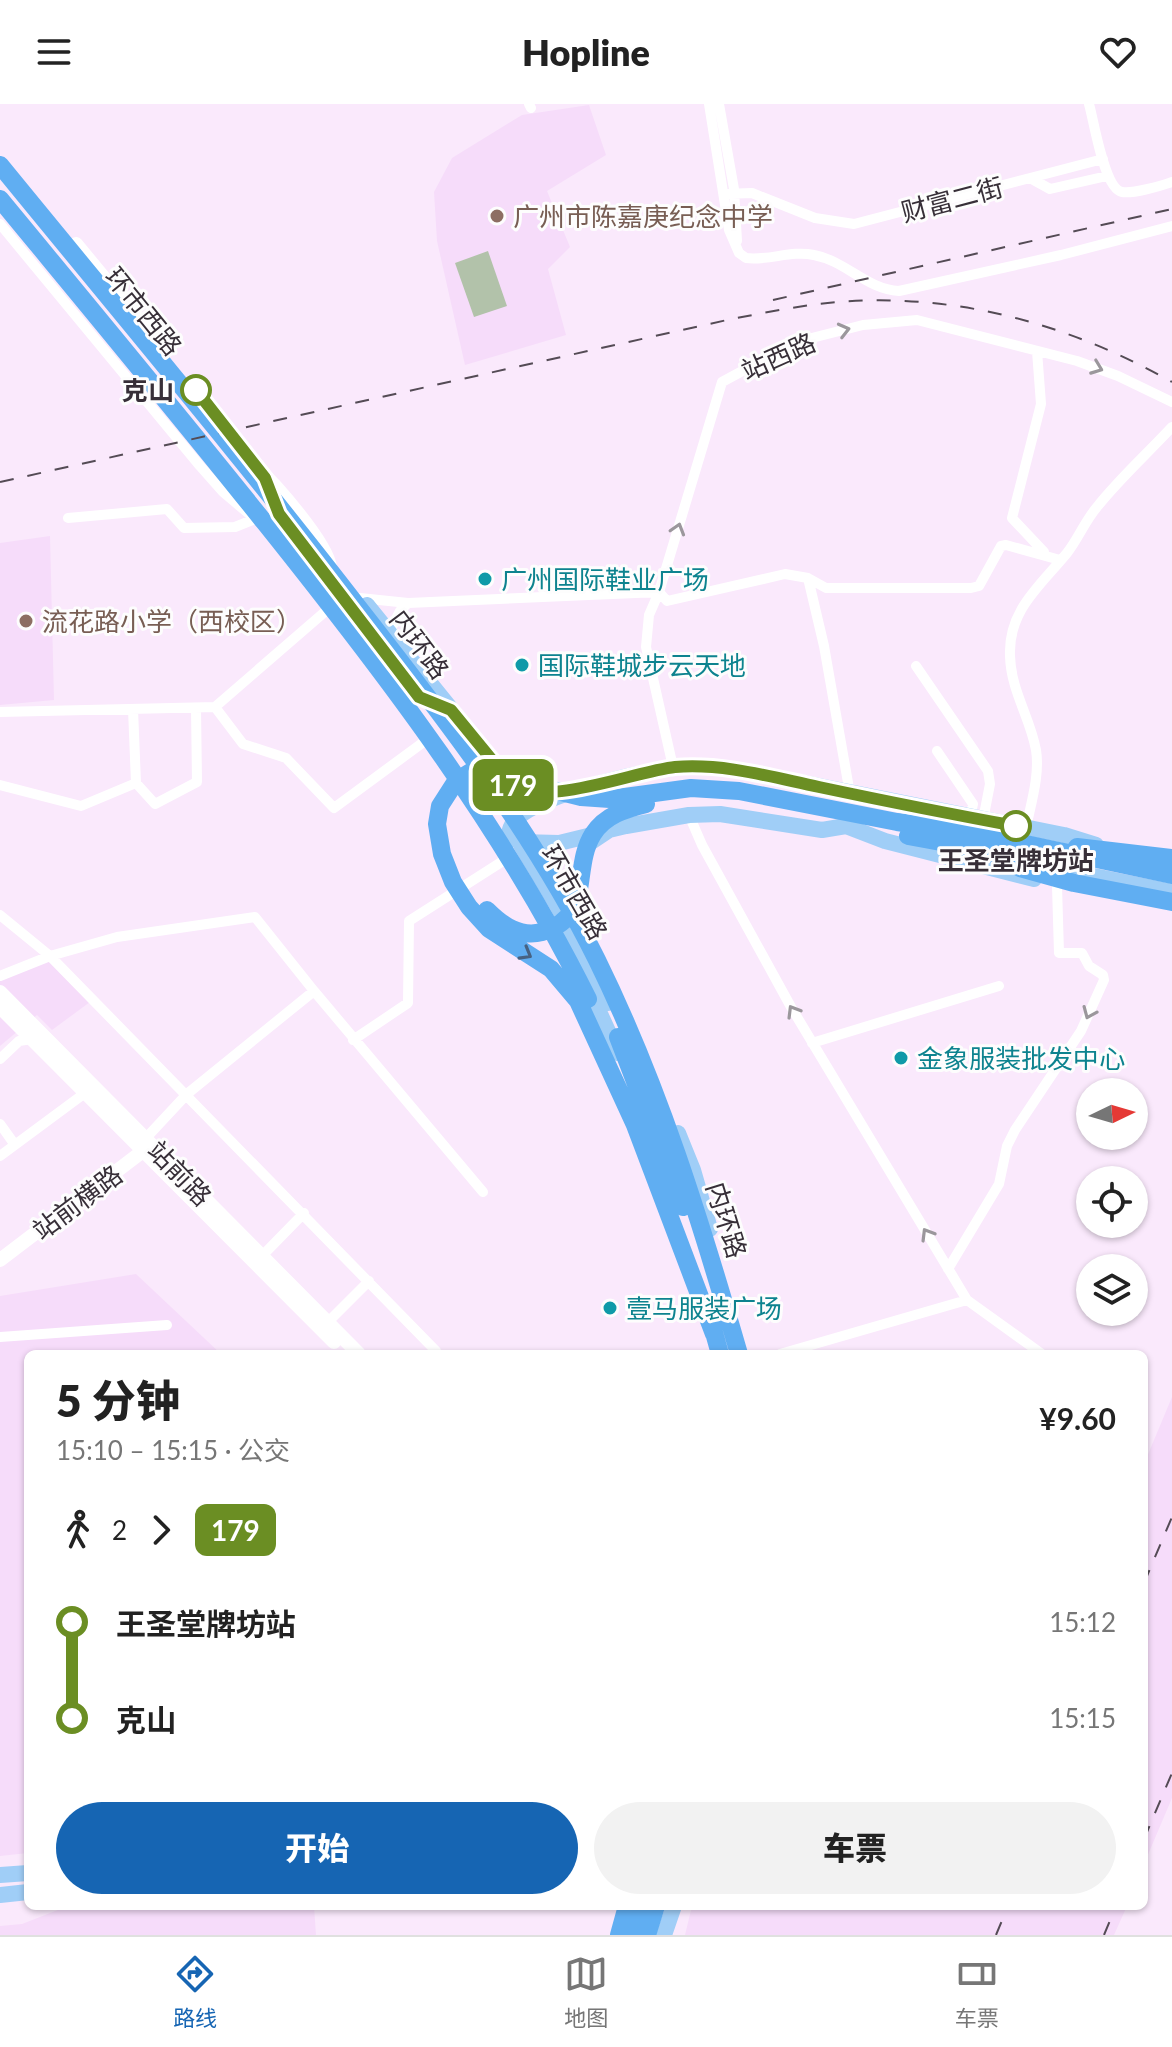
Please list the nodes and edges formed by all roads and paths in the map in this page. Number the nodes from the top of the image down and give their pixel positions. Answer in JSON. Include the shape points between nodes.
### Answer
{"nodes":[{"id":1,"x":709,"y":104,"type":"edge"},
{"id":2,"x":719,"y":104,"type":"edge"},
{"id":3,"x":1089,"y":104,"type":"edge"},
{"id":4,"x":0,"y":153,"type":"edge"},
{"id":5,"x":1103,"y":159,"type":"junction"},
{"id":6,"x":3,"y":175,"type":"edge"},
{"id":7,"x":1107,"y":176,"type":"junction"},
{"id":8,"x":1030,"y":178,"type":"junction"},
{"id":9,"x":1172,"y":182,"type":"edge"},
{"id":10,"x":729,"y":194,"type":"junction"},
{"id":11,"x":0,"y":199,"type":"edge"},
{"id":12,"x":0,"y":207,"type":"edge"},
{"id":13,"x":0,"y":215,"type":"edge"},
{"id":14,"x":0,"y":224,"type":"edge"},
{"id":15,"x":1172,"y":226,"type":"edge"},
{"id":16,"x":1037,"y":351,"type":"junction"},
{"id":17,"x":153,"y":399,"type":"joint"},
{"id":18,"x":1172,"y":402,"type":"edge"},
{"id":19,"x":191,"y":427,"type":"junction"},
{"id":20,"x":1172,"y":427,"type":"edge"},
{"id":21,"x":239,"y":468,"type":"junction"},
{"id":22,"x":279,"y":514,"type":"junction"},
{"id":23,"x":68,"y":518,"type":"dead end"},
{"id":24,"x":255,"y":519,"type":"junction"},
{"id":25,"x":1044,"y":553,"type":"junction"},
{"id":26,"x":1060,"y":560,"type":"junction"},
{"id":27,"x":327,"y":566,"type":"junction"},
{"id":28,"x":808,"y":578,"type":"junction"},
{"id":29,"x":659,"y":592,"type":"junction"},
{"id":30,"x":360,"y":598,"type":"junction"},
{"id":31,"x":408,"y":603,"type":"junction"},
{"id":32,"x":327,"y":610,"type":"junction"},
{"id":33,"x":388,"y":638,"type":"junction"},
{"id":34,"x":916,"y":666,"type":"dead end"},
{"id":35,"x":398,"y":694,"type":"junction"},
{"id":36,"x":419,"y":697,"type":"junction"},
{"id":37,"x":215,"y":707,"type":"junction"},
{"id":38,"x":196,"y":708,"type":"junction"},
{"id":39,"x":133,"y":709,"type":"junction"},
{"id":40,"x":451,"y":710,"type":"junction"},
{"id":41,"x":0,"y":712,"type":"edge"},
{"id":42,"x":425,"y":741,"type":"junction"},
{"id":43,"x":937,"y":751,"type":"dead end"},
{"id":44,"x":455,"y":753,"type":"junction"},
{"id":45,"x":673,"y":767,"type":"junction"},
{"id":46,"x":136,"y":783,"type":"junction"},
{"id":47,"x":0,"y":785,"type":"edge"},
{"id":48,"x":594,"y":785,"type":"junction"},
{"id":49,"x":850,"y":794,"type":"junction"},
{"id":50,"x":874,"y":806,"type":"junction"},
{"id":51,"x":689,"y":815,"type":"junction"},
{"id":52,"x":976,"y":824,"type":"junction"},
{"id":53,"x":846,"y":826,"type":"junction"},
{"id":54,"x":609,"y":830,"type":"junction"},
{"id":55,"x":898,"y":834,"type":"junction"},
{"id":56,"x":1022,"y":835,"type":"junction"},
{"id":57,"x":511,"y":850,"type":"junction"},
{"id":58,"x":1172,"y":858,"type":"edge"},
{"id":59,"x":1136,"y":862,"type":"junction"},
{"id":60,"x":1172,"y":869,"type":"edge"},
{"id":61,"x":1068,"y":871,"type":"junction"},
{"id":62,"x":1172,"y":875,"type":"edge"},
{"id":63,"x":1027,"y":877,"type":"junction"},
{"id":64,"x":1057,"y":886,"type":"junction"},
{"id":65,"x":1172,"y":889,"type":"edge"},
{"id":66,"x":1172,"y":902,"type":"edge"},
{"id":67,"x":1172,"y":909,"type":"edge"},
{"id":68,"x":0,"y":915,"type":"edge"},
{"id":69,"x":50,"y":956,"type":"junction"},
{"id":70,"x":0,"y":976,"type":"edge"},
{"id":71,"x":999,"y":986,"type":"dead end"},
{"id":72,"x":314,"y":991,"type":"junction"},
{"id":73,"x":0,"y":992,"type":"edge"},
{"id":74,"x":0,"y":1007,"type":"edge"},
{"id":75,"x":629,"y":1032,"type":"junction"},
{"id":76,"x":36,"y":1036,"type":"junction"},
{"id":77,"x":353,"y":1040,"type":"junction"},
{"id":78,"x":812,"y":1043,"type":"junction"},
{"id":79,"x":0,"y":1059,"type":"edge"},
{"id":80,"x":85,"y":1093,"type":"junction"},
{"id":81,"x":187,"y":1094,"type":"junction"},
{"id":82,"x":0,"y":1124,"type":"edge"},
{"id":83,"x":145,"y":1144,"type":"junction"},
{"id":84,"x":15,"y":1145,"type":"junction"},
{"id":85,"x":0,"y":1156,"type":"edge"},
{"id":86,"x":483,"y":1192,"type":"dead end"},
{"id":87,"x":304,"y":1213,"type":"junction"},
{"id":88,"x":262,"y":1256,"type":"junction"},
{"id":89,"x":0,"y":1260,"type":"edge"},
{"id":90,"x":948,"y":1269,"type":"junction"},
{"id":91,"x":369,"y":1281,"type":"junction"},
{"id":92,"x":704,"y":1294,"type":"junction"},
{"id":93,"x":967,"y":1300,"type":"junction"},
{"id":94,"x":328,"y":1322,"type":"junction"},
{"id":95,"x":167,"y":1325,"type":"dead end"},
{"id":96,"x":0,"y":1337,"type":"edge"},
{"id":97,"x":714,"y":1348,"type":"edge"},
{"id":98,"x":341,"y":1350,"type":"edge"},
{"id":99,"x":355,"y":1350,"type":"edge"},
{"id":100,"x":435,"y":1350,"type":"edge"},
{"id":101,"x":728,"y":1350,"type":"edge"},
{"id":102,"x":729,"y":1350,"type":"edge"},
{"id":103,"x":738,"y":1350,"type":"edge"},
{"id":104,"x":747,"y":1350,"type":"edge"},
{"id":105,"x":794,"y":1350,"type":"edge"},
{"id":106,"x":1036,"y":1350,"type":"edge"},
{"id":107,"x":24,"y":1873,"type":"edge"},
{"id":108,"x":0,"y":1875,"type":"edge"},
{"id":109,"x":24,"y":1892,"type":"edge"},
{"id":110,"x":0,"y":1895,"type":"edge"},
{"id":111,"x":632,"y":1910,"type":"edge"},
{"id":112,"x":634,"y":1910,"type":"edge"},
{"id":113,"x":647,"y":1910,"type":"edge"},
{"id":114,"x":653,"y":1910,"type":"edge"},
{"id":115,"x":673,"y":1910,"type":"edge"},
{"id":116,"x":637,"y":1934,"type":"edge"},
{"id":117,"x":616,"y":1935,"type":"edge"},
{"id":118,"x":664,"y":1935,"type":"edge"}],
"edges":[{"from":1,"to":10,"type":"street"},
{"from":2,"to":10,"type":"street"},
{"from":3,"to":5,"type":"street"},
{"from":4,"to":6,"type":"street"},
{"from":5,"to":7,"type":"street"},
{"from":5,"to":8,"type":"street"},
{"from":6,"to":19,"type":"main road","name":"环市西路"},
{"from":6,"to":19,"type":"main road","name":"环市西路","via":[[196,401]]},
{"from":6,"to":27,"type":"highway","name":"内环路"},
{"from":7,"to":8,"type":"street","name":"财富二街","via":[[1050,189]]},
{"from":7,"to":9,"type":"street","via":[[1123,193]]},
{"from":8,"to":10,"type":"street","name":"财富二街","via":[[854,224],[827,222],[752,193]]},
{"from":10,"to":15,"type":"street","via":[[737,247],[746,258],[814,255],[878,288],[899,291]]},
{"from":11,"to":35,"type":"highway","name":"内环路"},
{"from":12,"to":19,"type":"street"},
{"from":13,"to":17,"type":"highway"},
{"from":14,"to":19,"type":"street"},
{"from":16,"to":18,"type":"street","name":"站西路","one_way":true,"via":[[1118,376]]},
{"from":16,"to":25,"type":"street","via":[[1041,404],[1012,518]]},
{"from":29,"to":16,"type":"street","name":"站西路","one_way":true,"via":[[722,382],[796,342],[863,325],[917,320]]},
{"from":17,"to":19,"type":"street"},
{"from":19,"to":21,"type":"main road","name":"环市西路"},
{"from":19,"to":21,"type":"street"},
{"from":19,"to":21,"type":"street","via":[[206,448]]},
{"from":19,"to":24,"type":"street","via":[[200,466]]},
{"from":20,"to":26,"type":"street","via":[[1106,496]]},
{"from":21,"to":22,"type":"main road","name":"环市西路"},
{"from":21,"to":22,"type":"street"},
{"from":21,"to":24,"type":"street"},
{"from":21,"to":27,"type":"main road"},
{"from":21,"to":44,"type":"main road","name":"环市西路"},
{"from":22,"to":27,"type":"main road","name":"环市西路"},
{"from":23,"to":24,"type":"street","via":[[167,509],[184,528],[235,527]]},
{"from":24,"to":32,"type":"main road"},
{"from":25,"to":26,"type":"street"},
{"from":25,"to":28,"type":"street","via":[[1001,546],[979,586],[971,588],[826,588]]},
{"from":26,"to":56,"type":"street","via":[[1028,598],[1011,635],[1012,678],[1037,760]]},
{"from":27,"to":30,"type":"main road"},
{"from":27,"to":33,"type":"main road","name":"环市西路"},
{"from":27,"to":52,"type":"highway","via":[[490,762],[532,794],[570,800],[662,781],[730,781]]},
{"from":27,"to":57,"type":"highway","name":"内环路","via":[[463,745]]},
{"from":28,"to":29,"type":"street","via":[[785,574],[667,601]]},
{"from":28,"to":49,"type":"street"},
{"from":29,"to":31,"type":"street"},
{"from":29,"to":45,"type":"street","name":"站西路","via":[[649,615],[646,647]]},
{"from":30,"to":31,"type":"street"},
{"from":30,"to":33,"type":"main road"},
{"from":31,"to":33,"type":"street"},
{"from":32,"to":37,"type":"street"},
{"from":32,"to":42,"type":"main road"},
{"from":33,"to":36,"type":"main road","name":"环市西路"},
{"from":33,"to":40,"type":"main road"},
{"from":34,"to":52,"type":"street","via":[[988,771],[990,784]]},
{"from":35,"to":55,"type":"highway","name":"内环路","via":[[439,776],[452,851],[468,887],[507,927],[528,933],[552,928],[574,909],[594,833],[623,810],[660,801],[727,801]]},
{"from":35,"to":97,"type":"highway","name":"内环路","via":[[493,832],[573,968],[651,1141],[686,1237]]},
{"from":36,"to":40,"type":"street"},
{"from":36,"to":44,"type":"main road","name":"环市西路"},
{"from":37,"to":38,"type":"street"},
{"from":37,"to":42,"type":"street","via":[[243,744],[286,758],[334,808]]},
{"from":38,"to":39,"type":"street"},
{"from":38,"to":46,"type":"street","via":[[197,782],[155,804]]},
{"from":39,"to":41,"type":"street"},
{"from":39,"to":46,"type":"street"},
{"from":40,"to":44,"type":"main road"},
{"from":40,"to":48,"type":"main road","via":[[519,789],[539,793]]},
{"from":42,"to":57,"type":"main road"},
{"from":43,"to":52,"type":"street","via":[[973,804]]},
{"from":44,"to":57,"type":"main road","name":"环市西路"},
{"from":45,"to":48,"type":"main road"},
{"from":45,"to":49,"type":"main road","via":[[726,768]]},
{"from":46,"to":47,"type":"street","via":[[81,806]]},
{"from":48,"to":57,"type":"main road","via":[[517,819]]},
{"from":49,"to":50,"type":"main road"},
{"from":50,"to":52,"type":"main road"},
{"from":50,"to":59,"type":"main road"},
{"from":51,"to":53,"type":"main road","via":[[734,816],[822,830]]},
{"from":51,"to":54,"type":"main road"},
{"from":78,"to":51,"type":"street","one_way":true},
{"from":52,"to":56,"type":"highway"},
{"from":52,"to":97,"type":"highway","one_way":true,"via":[[897,822],[723,789],[581,797],[490,768],[466,774],[443,799],[440,844],[460,894],[489,929],[561,978],[585,1014],[635,1125]]},
{"from":53,"to":61,"type":"main road"},
{"from":53,"to":63,"type":"main road"},
{"from":54,"to":57,"type":"main road"},
{"from":54,"to":75,"type":"main road","via":[[578,854],[574,874],[583,915]]},
{"from":55,"to":65,"type":"highway"},
{"from":55,"to":66,"type":"highway","via":[[1074,883]]},
{"from":56,"to":58,"type":"highway"},
{"from":56,"to":59,"type":"main road","via":[[1091,842]]},
{"from":56,"to":62,"type":"highway"},
{"from":57,"to":75,"type":"main road","name":"环市西路","via":[[570,928]]},
{"from":57,"to":77,"type":"street","via":[[409,921],[408,1003]]},
{"from":57,"to":92,"type":"main road","name":"环市西路","via":[[573,958]]},
{"from":57,"to":92,"type":"highway","via":[[606,1004],[670,1170]]},
{"from":57,"to":103,"type":"highway","name":"内环路","via":[[597,959],[690,1190]]},
{"from":59,"to":60,"type":"main road"},
{"from":61,"to":63,"type":"main road"},
{"from":61,"to":65,"type":"main road"},
{"from":63,"to":64,"type":"main road"},
{"from":64,"to":67,"type":"main road"},
{"from":64,"to":90,"type":"street","one_way":true,"via":[[1059,953],[1082,953],[1104,980],[1081,1031],[1015,1130],[999,1184]]},
{"from":68,"to":69,"type":"street"},
{"from":69,"to":70,"type":"street"},
{"from":69,"to":72,"type":"street","via":[[117,937],[255,917]]},
{"from":69,"to":81,"type":"street"},
{"from":71,"to":78,"type":"street"},
{"from":72,"to":77,"type":"street"},
{"from":72,"to":81,"type":"street"},
{"from":73,"to":76,"type":"street","name":"站前路"},
{"from":74,"to":76,"type":"street","name":"站前路"},
{"from":75,"to":102,"type":"main road","name":"环市西路","via":[[708,1266]]},
{"from":75,"to":104,"type":"main road","via":[[693,1170]]},
{"from":76,"to":79,"type":"street","via":[[19,1041]]},
{"from":76,"to":80,"type":"street","name":"站前路"},
{"from":76,"to":83,"type":"street","name":"站前路"},
{"from":77,"to":86,"type":"street"},
{"from":90,"to":78,"type":"street","one_way":true},
{"from":80,"to":83,"type":"street","name":"站前路"},
{"from":80,"to":84,"type":"street"},
{"from":81,"to":83,"type":"street"},
{"from":81,"to":87,"type":"street"},
{"from":82,"to":84,"type":"street"},
{"from":83,"to":88,"type":"street","name":"站前路"},
{"from":83,"to":89,"type":"street","name":"站前横路"},
{"from":83,"to":98,"type":"street","name":"站前路"},
{"from":84,"to":85,"type":"street"},
{"from":87,"to":88,"type":"street"},
{"from":87,"to":91,"type":"street"},
{"from":88,"to":94,"type":"street","name":"站前路"},
{"from":90,"to":93,"type":"street"},
{"from":91,"to":94,"type":"street"},
{"from":91,"to":100,"type":"street"},
{"from":92,"to":97,"type":"main road","name":"环市西路"},
{"from":92,"to":101,"type":"highway"},
{"from":93,"to":105,"type":"street"},
{"from":93,"to":106,"type":"street"},
{"from":94,"to":99,"type":"street","name":"站前路"},
{"from":95,"to":96,"type":"street"},
{"from":107,"to":108,"type":"main road"},
{"from":109,"to":110,"type":"main road"},
{"from":111,"to":117,"type":"highway"},
{"from":112,"to":116,"type":"highway"},
{"from":113,"to":116,"type":"main road"},
{"from":114,"to":116,"type":"highway"},
{"from":115,"to":118,"type":"main road"}]}
